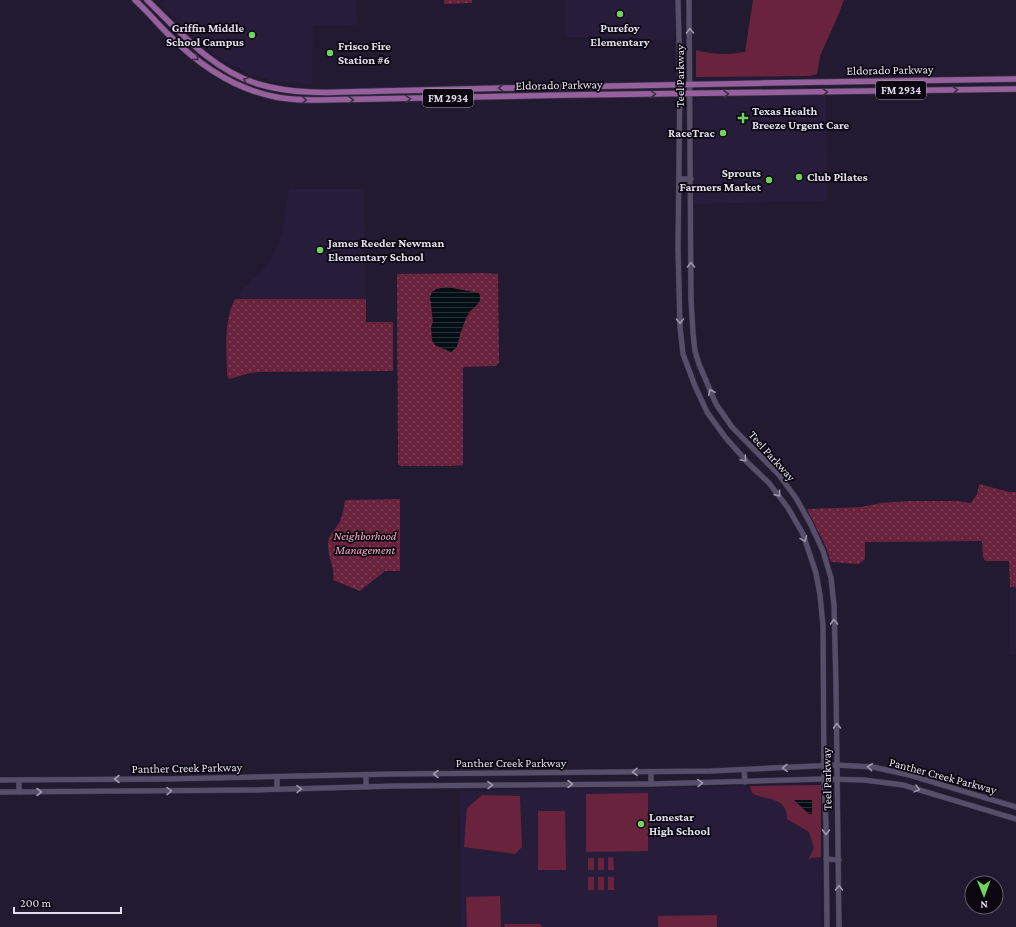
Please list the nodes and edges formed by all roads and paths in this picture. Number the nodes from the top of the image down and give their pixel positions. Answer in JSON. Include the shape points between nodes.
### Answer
{"nodes":[{"id":1,"x":135,"y":0,"type":"edge"},
{"id":2,"x":147,"y":0,"type":"edge"},
{"id":3,"x":678,"y":2,"type":"edge"},
{"id":4,"x":689,"y":3,"type":"edge"},
{"id":5,"x":1016,"y":80,"type":"edge"},
{"id":6,"x":786,"y":83,"type":"junction"},
{"id":7,"x":680,"y":84,"type":"junction"},
{"id":8,"x":690,"y":84,"type":"junction"},
{"id":9,"x":1016,"y":89,"type":"edge"},
{"id":10,"x":326,"y":92,"type":"junction"},
{"id":11,"x":786,"y":92,"type":"junction"},
{"id":12,"x":680,"y":94,"type":"junction"},
{"id":13,"x":690,"y":94,"type":"junction"},
{"id":14,"x":326,"y":100,"type":"junction"},
{"id":15,"x":679,"y":179,"type":"junction"},
{"id":16,"x":691,"y":179,"type":"junction"},
{"id":17,"x":837,"y":765,"type":"junction"},
{"id":18,"x":824,"y":766,"type":"junction"},
{"id":19,"x":744,"y":770,"type":"junction"},
{"id":20,"x":651,"y":772,"type":"junction"},
{"id":21,"x":366,"y":775,"type":"junction"},
{"id":22,"x":277,"y":777,"type":"junction"},
{"id":23,"x":824,"y":779,"type":"junction"},
{"id":24,"x":837,"y":779,"type":"junction"},
{"id":25,"x":0,"y":780,"type":"edge"},
{"id":26,"x":19,"y":780,"type":"junction"},
{"id":27,"x":744,"y":782,"type":"junction"},
{"id":28,"x":651,"y":784,"type":"junction"},
{"id":29,"x":366,"y":787,"type":"junction"},
{"id":30,"x":277,"y":789,"type":"junction"},
{"id":31,"x":0,"y":792,"type":"edge"},
{"id":32,"x":19,"y":792,"type":"junction"},
{"id":33,"x":1016,"y":807,"type":"edge"},
{"id":34,"x":1016,"y":819,"type":"edge"},
{"id":35,"x":826,"y":859,"type":"junction"},
{"id":36,"x":839,"y":860,"type":"junction"},
{"id":37,"x":827,"y":927,"type":"edge"},
{"id":38,"x":839,"y":927,"type":"edge"}],
"edges":[{"from":1,"to":14,"type":"main road","name":"Eldorado Parkway","number":"FM 2934","one_way":true,"via":[[191,55],[233,84],[276,97]]},
{"from":10,"to":2,"type":"main road","name":"Eldorado Parkway","number":"FM 2934","one_way":true,"via":[[277,89],[239,77],[196,48]]},
{"from":3,"to":4,"type":"main road"},
{"from":3,"to":7,"type":"main road","name":"Teel Parkway"},
{"from":8,"to":4,"type":"main road","name":"Teel Parkway","one_way":true},
{"from":5,"to":6,"type":"main road","name":"Eldorado Parkway","number":"FM 2934"},
{"from":6,"to":8,"type":"main road","name":"Eldorado Parkway","number":"FM 2934"},
{"from":6,"to":11,"type":"main road"},
{"from":7,"to":8,"type":"main road","name":"Eldorado Parkway","number":"FM 2934"},
{"from":7,"to":10,"type":"main road","name":"Eldorado Parkway","number":"FM 2934","one_way":true},
{"from":7,"to":12,"type":"main road","name":"Teel Parkway"},
{"from":8,"to":13,"type":"main road","name":"Teel Parkway"},
{"from":11,"to":9,"type":"main road","name":"Eldorado Parkway","number":"FM 2934","one_way":true},
{"from":10,"to":14,"type":"main road"},
{"from":13,"to":11,"type":"main road","name":"Eldorado Parkway","number":"FM 2934","one_way":true},
{"from":12,"to":13,"type":"main road","name":"Eldorado Parkway","number":"FM 2934"},
{"from":14,"to":12,"type":"main road","name":"Eldorado Parkway","number":"FM 2934","one_way":true},
{"from":12,"to":15,"type":"main road","name":"Teel Parkway"},
{"from":13,"to":16,"type":"main road","name":"Teel Parkway"},
{"from":15,"to":16,"type":"main road"},
{"from":15,"to":18,"type":"main road","name":"Teel Parkway","one_way":true,"via":[[680,327],[685,360],[707,412],[725,437],[769,483],[788,508],[803,534],[816,573],[822,615]]},
{"from":17,"to":16,"type":"main road","name":"Teel Parkway","one_way":true,"via":[[834,605],[831,578],[824,551],[796,498],[779,475],[732,426],[716,404],[699,364],[693,333],[691,299]]},
{"from":17,"to":18,"type":"main road","name":"Panther Creek Parkway"},
{"from":17,"to":24,"type":"main road","name":"Teel Parkway"},
{"from":33,"to":17,"type":"main road","name":"Panther Creek Parkway","one_way":true,"via":[[908,774],[873,767]]},
{"from":18,"to":19,"type":"main road","name":"Panther Creek Parkway","one_way":true},
{"from":18,"to":23,"type":"main road","name":"Teel Parkway"},
{"from":19,"to":20,"type":"main road","name":"Panther Creek Parkway"},
{"from":19,"to":27,"type":"main road"},
{"from":20,"to":21,"type":"main road","name":"Panther Creek Parkway","one_way":true},
{"from":20,"to":28,"type":"main road"},
{"from":21,"to":22,"type":"main road","name":"Panther Creek Parkway"},
{"from":21,"to":29,"type":"main road"},
{"from":22,"to":26,"type":"main road","name":"Panther Creek Parkway","one_way":true},
{"from":22,"to":30,"type":"main road"},
{"from":23,"to":24,"type":"main road","name":"Panther Creek Parkway"},
{"from":23,"to":27,"type":"main road","name":"Panther Creek Parkway"},
{"from":23,"to":35,"type":"main road","name":"Teel Parkway","one_way":true},
{"from":24,"to":34,"type":"main road","name":"Panther Creek Parkway","one_way":true,"via":[[904,785]]},
{"from":24,"to":36,"type":"main road","name":"Teel Parkway"},
{"from":25,"to":26,"type":"main road","name":"Panther Creek Parkway"},
{"from":26,"to":32,"type":"main road"},
{"from":28,"to":27,"type":"main road","name":"Panther Creek Parkway","one_way":true},
{"from":29,"to":28,"type":"main road","name":"Panther Creek Parkway","one_way":true},
{"from":30,"to":29,"type":"main road","name":"Panther Creek Parkway","one_way":true},
{"from":32,"to":30,"type":"main road","name":"Panther Creek Parkway","one_way":true},
{"from":31,"to":32,"type":"main road","name":"Panther Creek Parkway"},
{"from":35,"to":36,"type":"main road"},
{"from":35,"to":37,"type":"main road","name":"Teel Parkway"},
{"from":38,"to":36,"type":"main road","name":"Teel Parkway","one_way":true}]}
